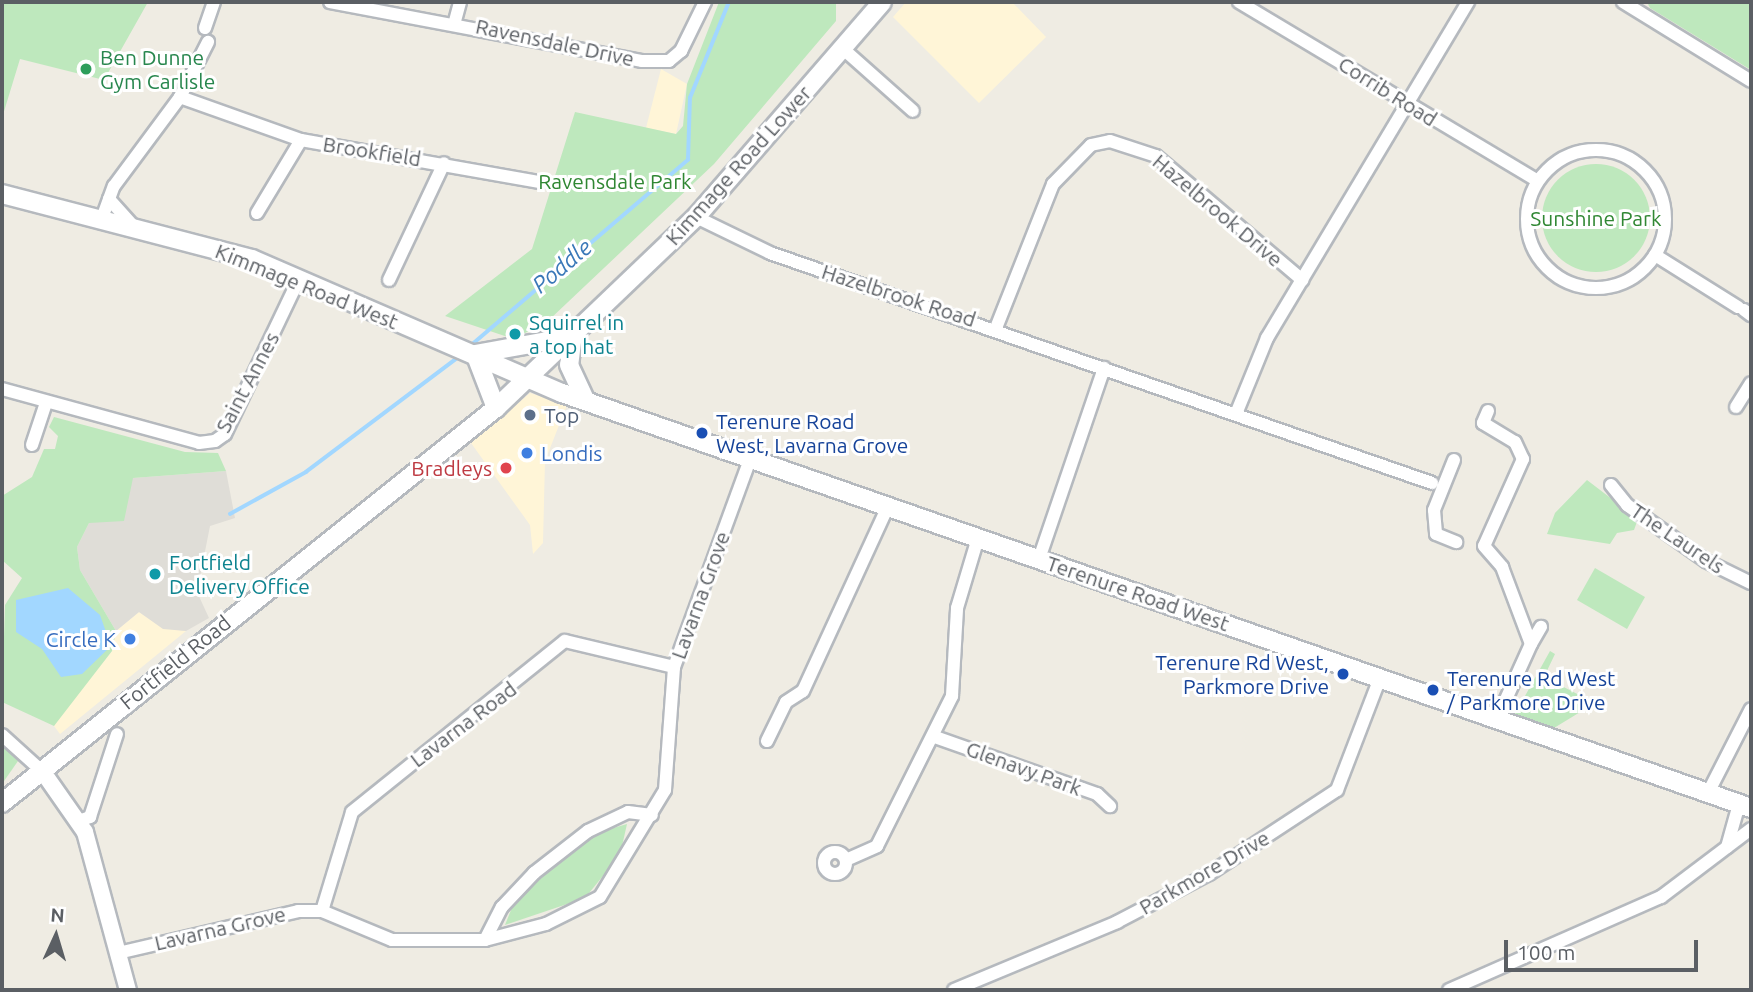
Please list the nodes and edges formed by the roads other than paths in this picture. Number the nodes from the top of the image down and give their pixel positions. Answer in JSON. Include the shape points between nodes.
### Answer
{"nodes":[{"id":1,"x":214,"y":2,"type":"edge"},
{"id":2,"x":330,"y":2,"type":"edge"},
{"id":3,"x":460,"y":2,"type":"edge"},
{"id":4,"x":705,"y":2,"type":"edge"},
{"id":5,"x":1239,"y":2,"type":"edge"},
{"id":6,"x":1468,"y":2,"type":"edge"},
{"id":7,"x":1625,"y":2,"type":"edge"},
{"id":8,"x":872,"y":5,"type":"edge"},
{"id":9,"x":455,"y":21,"type":"junction"},
{"id":10,"x":841,"y":47,"type":"junction"},
{"id":11,"x":1751,"y":81,"type":"edge"},
{"id":12,"x":180,"y":97,"type":"junction"},
{"id":13,"x":1406,"y":103,"type":"junction"},
{"id":14,"x":914,"y":111,"type":"dead end"},
{"id":15,"x":301,"y":140,"type":"junction"},
{"id":16,"x":444,"y":163,"type":"junction"},
{"id":17,"x":1538,"y":181,"type":"junction"},
{"id":18,"x":538,"y":182,"type":"dead end"},
{"id":19,"x":2,"y":194,"type":"edge"},
{"id":20,"x":109,"y":199,"type":"junction"},
{"id":21,"x":257,"y":213,"type":"dead end"},
{"id":22,"x":696,"y":217,"type":"junction"},
{"id":23,"x":100,"y":221,"type":"junction"},
{"id":24,"x":134,"y":228,"type":"junction"},
{"id":25,"x":1655,"y":255,"type":"junction"},
{"id":26,"x":299,"y":279,"type":"junction"},
{"id":27,"x":389,"y":280,"type":"dead end"},
{"id":28,"x":1302,"y":280,"type":"junction"},
{"id":29,"x":1744,"y":311,"type":"edge"},
{"id":30,"x":996,"y":328,"type":"junction"},
{"id":31,"x":573,"y":334,"type":"junction"},
{"id":32,"x":474,"y":355,"type":"junction"},
{"id":33,"x":1104,"y":368,"type":"junction"},
{"id":34,"x":525,"y":378,"type":"junction"},
{"id":35,"x":1751,"y":383,"type":"edge"},
{"id":36,"x":2,"y":389,"type":"edge"},
{"id":37,"x":585,"y":399,"type":"junction"},
{"id":38,"x":46,"y":403,"type":"junction"},
{"id":39,"x":1736,"y":407,"type":"dead end"},
{"id":40,"x":496,"y":408,"type":"junction"},
{"id":41,"x":1488,"y":411,"type":"dead end"},
{"id":42,"x":1236,"y":414,"type":"junction"},
{"id":43,"x":32,"y":445,"type":"dead end"},
{"id":44,"x":750,"y":459,"type":"junction"},
{"id":45,"x":1454,"y":460,"type":"dead end"},
{"id":46,"x":1432,"y":483,"type":"dead end"},
{"id":47,"x":1611,"y":485,"type":"dead end"},
{"id":48,"x":887,"y":508,"type":"junction"},
{"id":49,"x":978,"y":538,"type":"junction"},
{"id":50,"x":1456,"y":542,"type":"dead end"},
{"id":51,"x":1040,"y":559,"type":"junction"},
{"id":52,"x":1751,"y":583,"type":"edge"},
{"id":53,"x":1541,"y":627,"type":"dead end"},
{"id":54,"x":1531,"y":643,"type":"junction"},
{"id":55,"x":674,"y":667,"type":"junction"},
{"id":56,"x":1380,"y":678,"type":"junction"},
{"id":57,"x":1751,"y":709,"type":"edge"},
{"id":58,"x":1497,"y":719,"type":"junction"},
{"id":59,"x":117,"y":734,"type":"dead end"},
{"id":60,"x":2,"y":735,"type":"edge"},
{"id":61,"x":934,"y":737,"type":"junction"},
{"id":62,"x":767,"y":741,"type":"dead end"},
{"id":63,"x":43,"y":772,"type":"junction"},
{"id":64,"x":1707,"y":793,"type":"junction"},
{"id":65,"x":2,"y":803,"type":"edge"},
{"id":66,"x":1110,"y":806,"type":"dead end"},
{"id":67,"x":1745,"y":806,"type":"edge"},
{"id":68,"x":652,"y":815,"type":"junction"},
{"id":69,"x":79,"y":821,"type":"junction"},
{"id":70,"x":1751,"y":829,"type":"edge"},
{"id":71,"x":1727,"y":847,"type":"junction"},
{"id":72,"x":846,"y":860,"type":"dead end"},
{"id":73,"x":322,"y":911,"type":"junction"},
{"id":74,"x":485,"y":940,"type":"junction"},
{"id":75,"x":118,"y":953,"type":"junction"},
{"id":76,"x":128,"y":990,"type":"edge"},
{"id":77,"x":954,"y":990,"type":"edge"},
{"id":78,"x":1449,"y":990,"type":"edge"}],
"edges":[{"from":1,"to":12,"type":"street","via":[[207,35]]},
{"from":2,"to":9,"type":"street"},
{"from":3,"to":9,"type":"street"},
{"from":4,"to":9,"type":"street","name":"Ravensdale Drive","via":[[681,51],[669,61],[642,61]]},
{"from":5,"to":13,"type":"street","name":"Corrib Road"},
{"from":6,"to":13,"type":"street","name":"Hazelbrook Drive"},
{"from":7,"to":11,"type":"street"},
{"from":8,"to":10,"type":"main road","name":"Kimmage Road Lower"},
{"from":10,"to":14,"type":"street"},
{"from":10,"to":22,"type":"main road","name":"Kimmage Road Lower"},
{"from":12,"to":15,"type":"street","name":"Brookfield"},
{"from":12,"to":20,"type":"street","via":[[142,142]]},
{"from":13,"to":17,"type":"street","name":"Corrib Road"},
{"from":13,"to":28,"type":"street","name":"Hazelbrook Drive"},
{"from":15,"to":16,"type":"street","name":"Brookfield"},
{"from":15,"to":21,"type":"street","name":"Brookfield"},
{"from":16,"to":18,"type":"street","name":"Brookfield"},
{"from":16,"to":27,"type":"street","name":"Brookfield"},
{"from":17,"to":25,"type":"street","via":[[1575,152],[1622,154],[1643,167],[1665,208]]},
{"from":17,"to":25,"type":"street","via":[[1528,229],[1552,272],[1583,286],[1608,286],[1631,278]]},
{"from":19,"to":23,"type":"main road","name":"Kimmage Road West"},
{"from":20,"to":23,"type":"street"},
{"from":20,"to":24,"type":"street"},
{"from":22,"to":30,"type":"street","name":"Hazelbrook Road","via":[[770,253]]},
{"from":22,"to":31,"type":"main road","name":"Kimmage Road Lower"},
{"from":23,"to":24,"type":"main road","name":"Kimmage Road West"},
{"from":24,"to":26,"type":"main road","name":"Kimmage Road West","via":[[188,239]]},
{"from":25,"to":29,"type":"street"},
{"from":26,"to":32,"type":"main road","name":"Kimmage Road West"},
{"from":26,"to":38,"type":"street","name":"Saint Annes","via":[[225,434],[215,441],[199,443]]},
{"from":28,"to":30,"type":"street","name":"Hazelbrook Drive","via":[[1156,156],[1110,141],[1091,145],[1053,184],[1033,220]]},
{"from":28,"to":42,"type":"street","name":"Hazelbrook Drive","via":[[1267,338]]},
{"from":30,"to":33,"type":"street","name":"Hazelbrook Road"},
{"from":31,"to":32,"type":"main road"},
{"from":31,"to":34,"type":"main road","name":"Kimmage Road Lower"},
{"from":31,"to":37,"type":"main road","via":[[569,365]]},
{"from":32,"to":34,"type":"main road","name":"Kimmage Road West"},
{"from":32,"to":40,"type":"main road"},
{"from":33,"to":42,"type":"street","name":"Hazelbrook Road"},
{"from":33,"to":51,"type":"street"},
{"from":34,"to":37,"type":"main road","name":"Terenure Road West"},
{"from":34,"to":40,"type":"main road","name":"Fortfield Road"},
{"from":35,"to":39,"type":"street"},
{"from":36,"to":38,"type":"street","name":"Saint Annes"},
{"from":37,"to":44,"type":"main road","name":"Terenure Road West"},
{"from":38,"to":43,"type":"street"},
{"from":40,"to":63,"type":"main road","name":"Fortfield Road"},
{"from":41,"to":54,"type":"street","via":[[1483,423],[1515,442],[1522,459],[1483,546],[1502,567]]},
{"from":42,"to":46,"type":"street","name":"Hazelbrook Road"},
{"from":44,"to":48,"type":"main road","name":"Terenure Road West"},
{"from":44,"to":55,"type":"street","name":"Lavarna Grove"},
{"from":45,"to":50,"type":"street","via":[[1434,510],[1436,534]]},
{"from":47,"to":52,"type":"street","name":"The Laurels","via":[[1627,505],[1706,561]]},
{"from":48,"to":49,"type":"main road","name":"Terenure Road West"},
{"from":48,"to":62,"type":"street","via":[[803,691],[786,702]]},
{"from":49,"to":51,"type":"main road","name":"Terenure Road West"},
{"from":49,"to":61,"type":"street","via":[[957,608],[952,696]]},
{"from":51,"to":56,"type":"main road","name":"Terenure Road West"},
{"from":53,"to":54,"type":"street"},
{"from":54,"to":58,"type":"street"},
{"from":55,"to":68,"type":"street","name":"Lavarna Grove","via":[[670,772]]},
{"from":55,"to":73,"type":"street","name":"Lavarna Road","via":[[565,640],[352,812]]},
{"from":56,"to":58,"type":"main road","name":"Terenure Road West"},
{"from":56,"to":77,"type":"street","name":"Parkmore Drive","via":[[1338,790],[1152,904]]},
{"from":57,"to":64,"type":"street"},
{"from":58,"to":64,"type":"main road","name":"Terenure Road West"},
{"from":59,"to":69,"type":"street","via":[[90,817]]},
{"from":60,"to":63,"type":"street"},
{"from":61,"to":66,"type":"street","name":"Glenavy Park","via":[[1097,794]]},
{"from":61,"to":72,"type":"street","via":[[877,846]]},
{"from":63,"to":65,"type":"main road","name":"Fortfield Road"},
{"from":63,"to":69,"type":"street"},
{"from":64,"to":67,"type":"main road","name":"Terenure Road West"},
{"from":67,"to":71,"type":"street"},
{"from":68,"to":74,"type":"street","via":[[628,812],[579,838],[510,899]]},
{"from":68,"to":74,"type":"street","name":"Lavarna Grove","via":[[592,903],[546,924]]},
{"from":69,"to":75,"type":"street"},
{"from":70,"to":71,"type":"street"},
{"from":71,"to":78,"type":"street","via":[[1661,897]]},
{"from":73,"to":74,"type":"street","name":"Lavarna Grove","via":[[392,940]]},
{"from":73,"to":75,"type":"street","name":"Lavarna Grove","via":[[268,913]]},
{"from":75,"to":76,"type":"street"}]}
